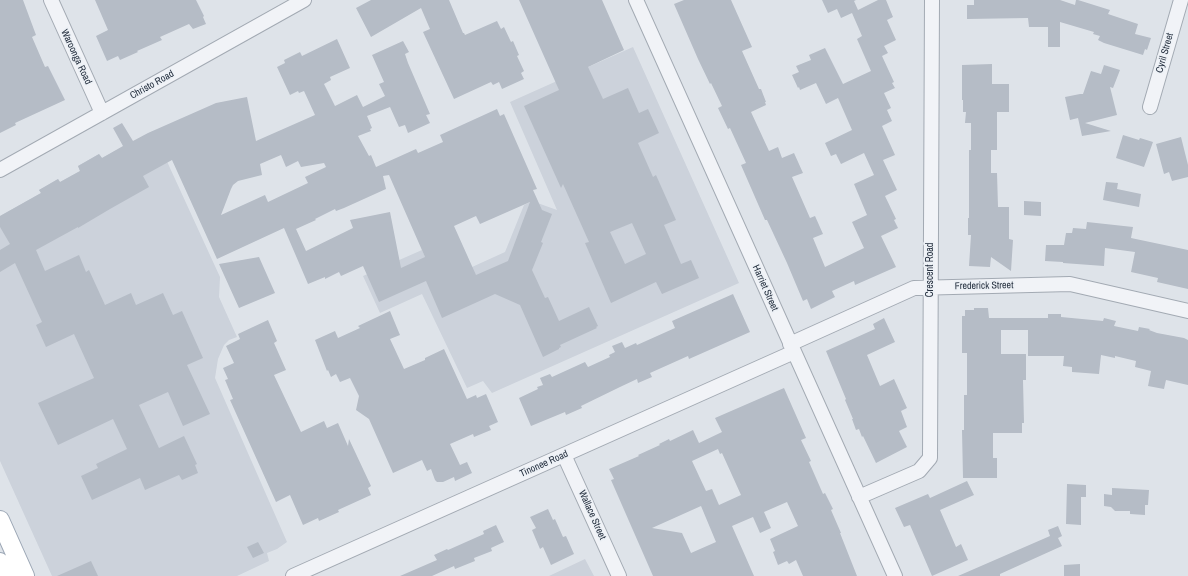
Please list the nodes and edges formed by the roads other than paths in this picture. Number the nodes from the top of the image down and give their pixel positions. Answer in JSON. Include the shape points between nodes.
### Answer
{"nodes":[{"id":1,"x":50,"y":0,"type":"edge"},
{"id":2,"x":304,"y":0,"type":"edge"},
{"id":3,"x":636,"y":0,"type":"edge"},
{"id":4,"x":932,"y":0,"type":"edge"},
{"id":5,"x":1181,"y":0,"type":"edge"},
{"id":6,"x":1150,"y":107,"type":"dead end"},
{"id":7,"x":102,"y":113,"type":"junction"},
{"id":8,"x":0,"y":170,"type":"edge"},
{"id":9,"x":930,"y":287,"type":"junction"},
{"id":10,"x":1188,"y":311,"type":"edge"},
{"id":11,"x":792,"y":348,"type":"junction"},
{"id":12,"x":564,"y":455,"type":"junction"},
{"id":13,"x":859,"y":497,"type":"junction"},
{"id":14,"x":0,"y":520,"type":"edge"},
{"id":15,"x":0,"y":562,"type":"edge"},
{"id":16,"x":6,"y":576,"type":"edge"},
{"id":17,"x":25,"y":576,"type":"edge"},
{"id":18,"x":293,"y":576,"type":"edge"},
{"id":19,"x":619,"y":576,"type":"edge"},
{"id":20,"x":895,"y":576,"type":"edge"}],
"edges":[{"from":1,"to":7,"type":"street","name":"Waroonga Road"},
{"from":2,"to":7,"type":"street","name":"Christo Road"},
{"from":3,"to":11,"type":"street","name":"Harriet Street"},
{"from":4,"to":9,"type":"street","name":"Crescent Road"},
{"from":5,"to":6,"type":"street","name":"Cyril Street"},
{"from":7,"to":8,"type":"street","name":"Christo Road"},
{"from":9,"to":10,"type":"street","name":"Frederick Street","via":[[1070,284]]},
{"from":9,"to":11,"type":"street","name":"Frederick Street","via":[[914,288]]},
{"from":9,"to":13,"type":"street","name":"Crescent Road","via":[[930,458],[919,471]]},
{"from":11,"to":12,"type":"street","name":"Tinonee Road"},
{"from":11,"to":13,"type":"street","name":"Harriet Street"},
{"from":12,"to":18,"type":"street","name":"Tinonee Road"},
{"from":12,"to":19,"type":"street","name":"Wallace Street"},
{"from":13,"to":20,"type":"street","name":"Harriet Street"},
{"from":14,"to":17,"type":"main road"},
{"from":15,"to":16,"type":"main road"}]}
